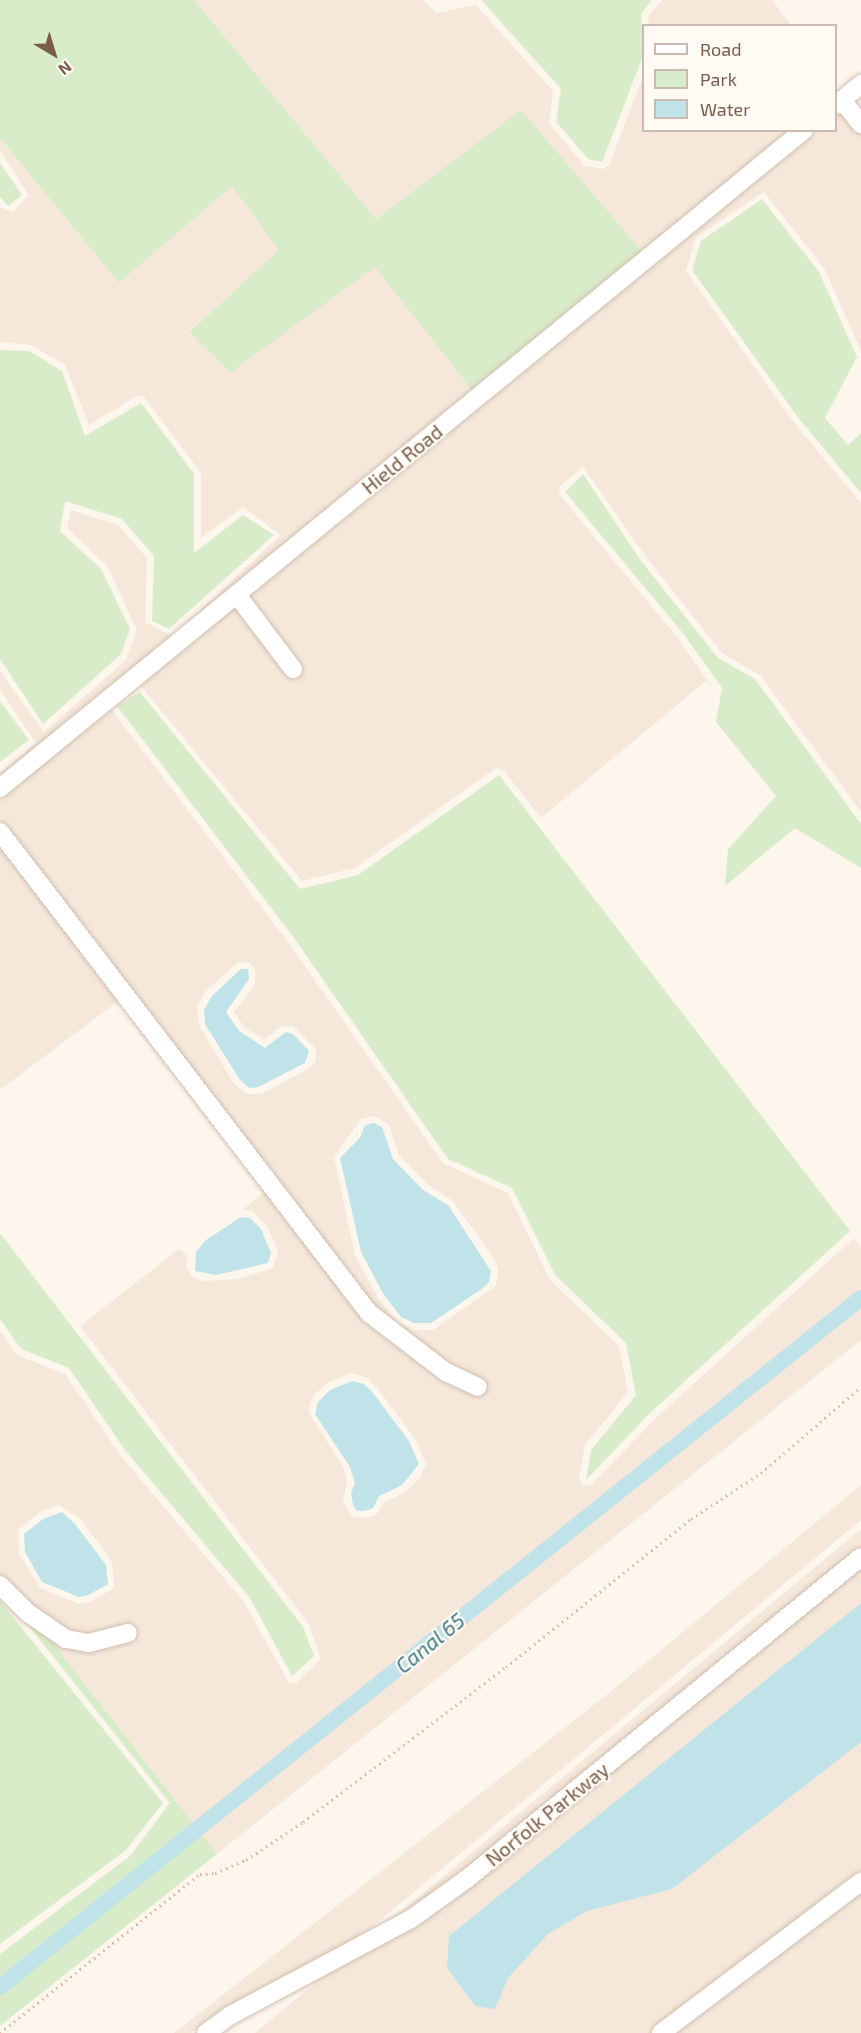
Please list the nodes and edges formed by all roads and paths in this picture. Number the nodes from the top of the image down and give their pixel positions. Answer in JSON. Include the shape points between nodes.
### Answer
{"nodes":[{"id":1,"x":861,"y":84,"type":"edge"},
{"id":2,"x":839,"y":102,"type":"edge"},
{"id":3,"x":861,"y":124,"type":"edge"},
{"id":4,"x":802,"y":132,"type":"edge"},
{"id":5,"x":237,"y":594,"type":"junction"},
{"id":6,"x":293,"y":669,"type":"dead end"},
{"id":7,"x":0,"y":788,"type":"edge"},
{"id":8,"x":0,"y":832,"type":"edge"},
{"id":9,"x":478,"y":1387,"type":"dead end"},
{"id":10,"x":861,"y":1387,"type":"edge"},
{"id":11,"x":861,"y":1557,"type":"edge"},
{"id":12,"x":0,"y":1586,"type":"edge"},
{"id":13,"x":128,"y":1634,"type":"dead end"},
{"id":14,"x":861,"y":1882,"type":"edge"},
{"id":15,"x":0,"y":2033,"type":"edge"},
{"id":16,"x":206,"y":2033,"type":"edge"},
{"id":17,"x":661,"y":2033,"type":"edge"}],
"edges":[{"from":1,"to":2,"type":"street"},
{"from":2,"to":3,"type":"street"},
{"from":4,"to":5,"type":"street","name":"Hield Road"},
{"from":5,"to":6,"type":"street"},
{"from":5,"to":7,"type":"street","name":"Hield Road"},
{"from":8,"to":9,"type":"street","via":[[369,1312],[446,1372]]},
{"from":10,"to":15,"type":"path","via":[[761,1473],[691,1519],[311,1816],[246,1860],[215,1873],[200,1874]]},
{"from":11,"to":16,"type":"street","name":"Norfolk Parkway","via":[[468,1878],[411,1918],[231,2015]]},
{"from":12,"to":13,"type":"street","via":[[66,1639],[89,1643]]},
{"from":14,"to":17,"type":"street"}]}
